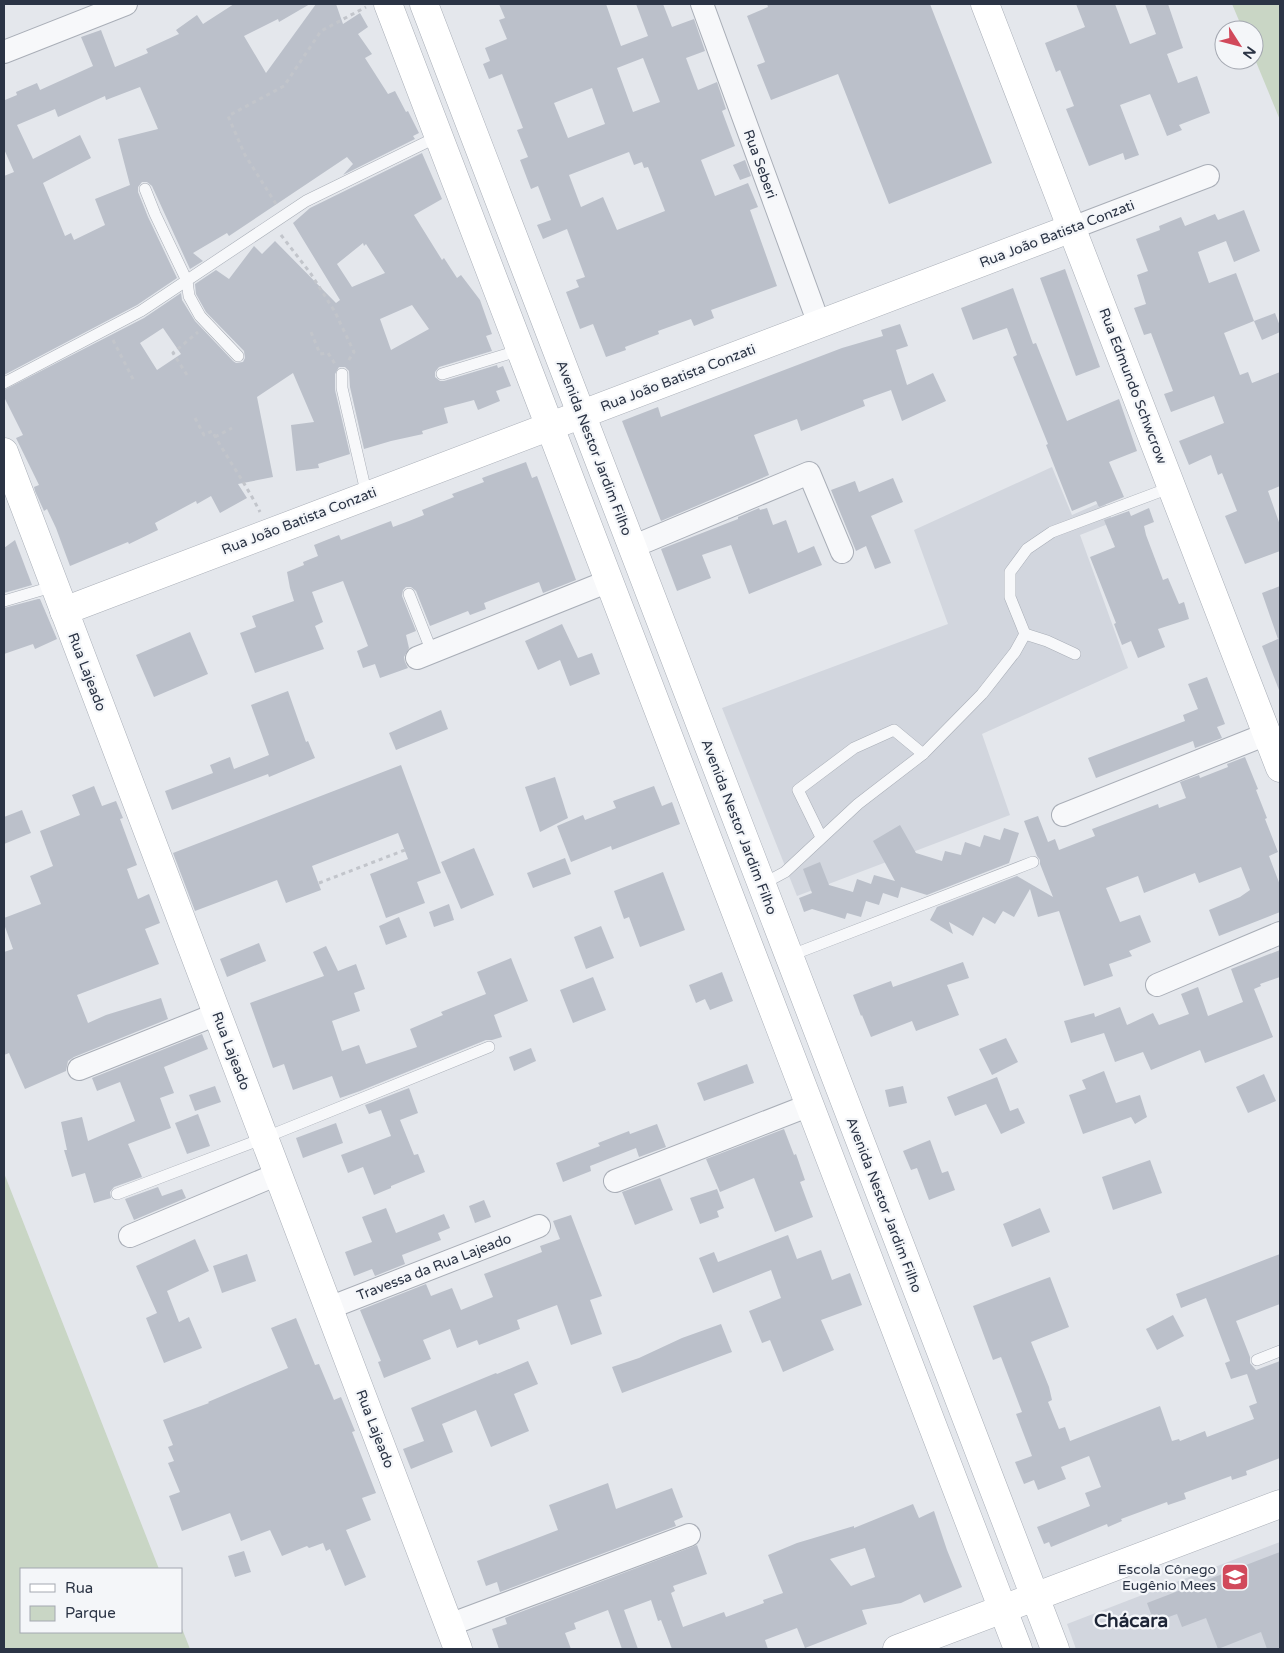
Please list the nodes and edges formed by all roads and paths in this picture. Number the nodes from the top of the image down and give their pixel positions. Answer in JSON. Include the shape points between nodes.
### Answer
{"nodes":[{"id":1,"x":125,"y":4,"type":"edge"},
{"id":2,"x":424,"y":4,"type":"edge"},
{"id":3,"x":702,"y":4,"type":"edge"},
{"id":4,"x":985,"y":4,"type":"edge"},
{"id":5,"x":378,"y":5,"type":"edge"},
{"id":6,"x":4,"y":52,"type":"edge"},
{"id":7,"x":439,"y":136,"type":"junction"},
{"id":8,"x":1208,"y":176,"type":"dead end"},
{"id":9,"x":145,"y":189,"type":"dead end"},
{"id":10,"x":284,"y":216,"type":"junction"},
{"id":11,"x":272,"y":224,"type":"junction"},
{"id":12,"x":1072,"y":228,"type":"junction"},
{"id":13,"x":186,"y":281,"type":"junction"},
{"id":14,"x":208,"y":324,"type":"junction"},
{"id":15,"x":819,"y":324,"type":"junction"},
{"id":16,"x":108,"y":328,"type":"junction"},
{"id":17,"x":311,"y":332,"type":"dead end"},
{"id":18,"x":521,"y":350,"type":"junction"},
{"id":19,"x":238,"y":356,"type":"dead end"},
{"id":20,"x":342,"y":374,"type":"junction"},
{"id":21,"x":442,"y":374,"type":"dead end"},
{"id":22,"x":187,"y":375,"type":"dead end"},
{"id":23,"x":134,"y":381,"type":"dead end"},
{"id":24,"x":4,"y":383,"type":"edge"},
{"id":25,"x":581,"y":414,"type":"junction"},
{"id":26,"x":195,"y":418,"type":"dead end"},
{"id":27,"x":550,"y":426,"type":"junction"},
{"id":28,"x":232,"y":428,"type":"dead end"},
{"id":29,"x":215,"y":437,"type":"junction"},
{"id":30,"x":4,"y":452,"type":"edge"},
{"id":31,"x":1172,"y":487,"type":"junction"},
{"id":32,"x":367,"y":496,"type":"junction"},
{"id":33,"x":270,"y":533,"type":"junction"},
{"id":34,"x":632,"y":547,"type":"junction"},
{"id":35,"x":842,"y":552,"type":"dead end"},
{"id":36,"x":609,"y":581,"type":"junction"},
{"id":37,"x":55,"y":586,"type":"junction"},
{"id":38,"x":409,"y":594,"type":"dead end"},
{"id":39,"x":4,"y":601,"type":"edge"},
{"id":40,"x":64,"y":611,"type":"junction"},
{"id":41,"x":1025,"y":634,"type":"junction"},
{"id":42,"x":1075,"y":654,"type":"dead end"},
{"id":43,"x":424,"y":655,"type":"joint"},
{"id":44,"x":678,"y":669,"type":"junction"},
{"id":45,"x":648,"y":682,"type":"junction"},
{"id":46,"x":1267,"y":734,"type":"junction"},
{"id":47,"x":923,"y":754,"type":"junction"},
{"id":48,"x":1280,"y":768,"type":"edge"},
{"id":49,"x":1063,"y":815,"type":"dead end"},
{"id":50,"x":821,"y":837,"type":"junction"},
{"id":51,"x":405,"y":850,"type":"dead end"},
{"id":52,"x":1033,"y":862,"type":"dead end"},
{"id":53,"x":319,"y":883,"type":"dead end"},
{"id":54,"x":762,"y":885,"type":"junction"},
{"id":55,"x":1280,"y":933,"type":"edge"},
{"id":56,"x":789,"y":956,"type":"junction"},
{"id":57,"x":1157,"y":985,"type":"dead end"},
{"id":58,"x":805,"y":999,"type":"junction"},
{"id":59,"x":774,"y":1011,"type":"junction"},
{"id":60,"x":217,"y":1014,"type":"junction"},
{"id":61,"x":489,"y":1047,"type":"dead end"},
{"id":62,"x":79,"y":1069,"type":"dead end"},
{"id":63,"x":810,"y":1104,"type":"junction"},
{"id":64,"x":264,"y":1138,"type":"junction"},
{"id":65,"x":869,"y":1165,"type":"junction"},
{"id":66,"x":278,"y":1174,"type":"junction"},
{"id":67,"x":838,"y":1177,"type":"junction"},
{"id":68,"x":615,"y":1181,"type":"dead end"},
{"id":69,"x":117,"y":1194,"type":"dead end"},
{"id":70,"x":540,"y":1226,"type":"dead end"},
{"id":71,"x":130,"y":1236,"type":"dead end"},
{"id":72,"x":329,"y":1308,"type":"junction"},
{"id":73,"x":1280,"y":1351,"type":"edge"},
{"id":74,"x":1257,"y":1360,"type":"dead end"},
{"id":75,"x":1280,"y":1504,"type":"edge"},
{"id":76,"x":689,"y":1535,"type":"dead end"},
{"id":77,"x":1035,"y":1597,"type":"junction"},
{"id":78,"x":1003,"y":1609,"type":"junction"},
{"id":79,"x":454,"y":1637,"type":"edge"},
{"id":80,"x":897,"y":1649,"type":"edge"},
{"id":81,"x":1018,"y":1649,"type":"edge"},
{"id":82,"x":1055,"y":1649,"type":"edge"}],
"edges":[{"from":1,"to":6,"type":"street"},
{"from":2,"to":25,"type":"main road","name":"Avenida Nestor Jardim Filho"},
{"from":3,"to":15,"type":"street","name":"Rua Seberi"},
{"from":4,"to":12,"type":"main road","name":"Rua Edmundo Schwcrow"},
{"from":5,"to":7,"type":"main road"},
{"from":5,"to":10,"type":"path","via":[[321,31],[284,86],[228,116],[245,155]]},
{"from":7,"to":10,"type":"lane","via":[[306,201]]},
{"from":7,"to":18,"type":"main road"},
{"from":8,"to":12,"type":"street","name":"Rua João Batista Conzati"},
{"from":9,"to":13,"type":"lane"},
{"from":10,"to":11,"type":"lane"},
{"from":11,"to":13,"type":"lane"},
{"from":11,"to":20,"type":"path","via":[[311,274],[335,312],[354,352]]},
{"from":12,"to":15,"type":"main road","name":"Rua João Batista Conzati"},
{"from":12,"to":31,"type":"main road","name":"Rua Edmundo Schwcrow"},
{"from":13,"to":14,"type":"lane","via":[[189,296]]},
{"from":13,"to":16,"type":"lane"},
{"from":14,"to":19,"type":"lane"},
{"from":14,"to":22,"type":"path","via":[[173,353]]},
{"from":15,"to":25,"type":"main road","name":"Rua João Batista Conzati"},
{"from":16,"to":23,"type":"path"},
{"from":16,"to":24,"type":"lane"},
{"from":17,"to":20,"type":"path","via":[[320,354],[328,353]]},
{"from":18,"to":21,"type":"lane"},
{"from":18,"to":27,"type":"main road"},
{"from":20,"to":32,"type":"lane","via":[[342,388]]},
{"from":25,"to":27,"type":"main road","name":"Rua João Batista Conzati"},
{"from":25,"to":34,"type":"main road","name":"Avenida Nestor Jardim Filho"},
{"from":26,"to":29,"type":"path","via":[[204,435],[212,431]]},
{"from":27,"to":32,"type":"main road","name":"Rua João Batista Conzati"},
{"from":27,"to":36,"type":"main road"},
{"from":28,"to":29,"type":"path"},
{"from":29,"to":33,"type":"path","via":[[251,494]]},
{"from":30,"to":37,"type":"main road","name":"Rua Lajeado"},
{"from":31,"to":41,"type":"lane","via":[[1052,532],[1027,549],[1010,572],[1010,597]]},
{"from":31,"to":46,"type":"main road","name":"Rua Edmundo Schwcrow"},
{"from":32,"to":33,"type":"main road","name":"Rua João Batista Conzati"},
{"from":33,"to":40,"type":"main road","name":"Rua João Batista Conzati"},
{"from":34,"to":35,"type":"street","via":[[809,473]]},
{"from":34,"to":44,"type":"main road","name":"Avenida Nestor Jardim Filho"},
{"from":36,"to":43,"type":"street"},
{"from":36,"to":45,"type":"main road"},
{"from":37,"to":39,"type":"lane"},
{"from":37,"to":40,"type":"main road","name":"Rua Lajeado"},
{"from":38,"to":43,"type":"lane"},
{"from":40,"to":60,"type":"main road","name":"Rua Lajeado"},
{"from":41,"to":42,"type":"lane"},
{"from":41,"to":47,"type":"lane","via":[[1016,652],[982,694]]},
{"from":44,"to":45,"type":"main road"},
{"from":44,"to":54,"type":"main road","name":"Avenida Nestor Jardim Filho"},
{"from":45,"to":59,"type":"main road"},
{"from":46,"to":48,"type":"main road","name":"Rua Edmundo Schwcrow"},
{"from":46,"to":49,"type":"street"},
{"from":47,"to":50,"type":"lane"},
{"from":47,"to":50,"type":"lane","via":[[894,730],[854,748],[798,790]]},
{"from":50,"to":54,"type":"lane","via":[[785,872]]},
{"from":51,"to":53,"type":"path"},
{"from":52,"to":56,"type":"lane"},
{"from":54,"to":56,"type":"main road","name":"Avenida Nestor Jardim Filho"},
{"from":55,"to":57,"type":"street"},
{"from":56,"to":58,"type":"main road","name":"Avenida Nestor Jardim Filho"},
{"from":58,"to":59,"type":"main road"},
{"from":58,"to":65,"type":"main road","name":"Avenida Nestor Jardim Filho"},
{"from":59,"to":63,"type":"main road"},
{"from":60,"to":62,"type":"street"},
{"from":60,"to":64,"type":"main road","name":"Rua Lajeado"},
{"from":61,"to":64,"type":"lane"},
{"from":63,"to":67,"type":"main road"},
{"from":63,"to":68,"type":"street"},
{"from":64,"to":66,"type":"main road","name":"Rua Lajeado"},
{"from":64,"to":69,"type":"lane"},
{"from":65,"to":67,"type":"main road"},
{"from":65,"to":77,"type":"main road","name":"Avenida Nestor Jardim Filho"},
{"from":66,"to":71,"type":"street"},
{"from":66,"to":72,"type":"main road","name":"Rua Lajeado"},
{"from":67,"to":78,"type":"main road"},
{"from":70,"to":72,"type":"street","name":"Travessa da Rua Lajeado"},
{"from":72,"to":79,"type":"main road","name":"Rua Lajeado"},
{"from":73,"to":74,"type":"lane"},
{"from":75,"to":77,"type":"main road"},
{"from":76,"to":79,"type":"street"},
{"from":77,"to":78,"type":"main road"},
{"from":77,"to":82,"type":"main road","name":"Avenida Nestor Jardim Filho"},
{"from":78,"to":80,"type":"main road"},
{"from":78,"to":81,"type":"main road"}]}
